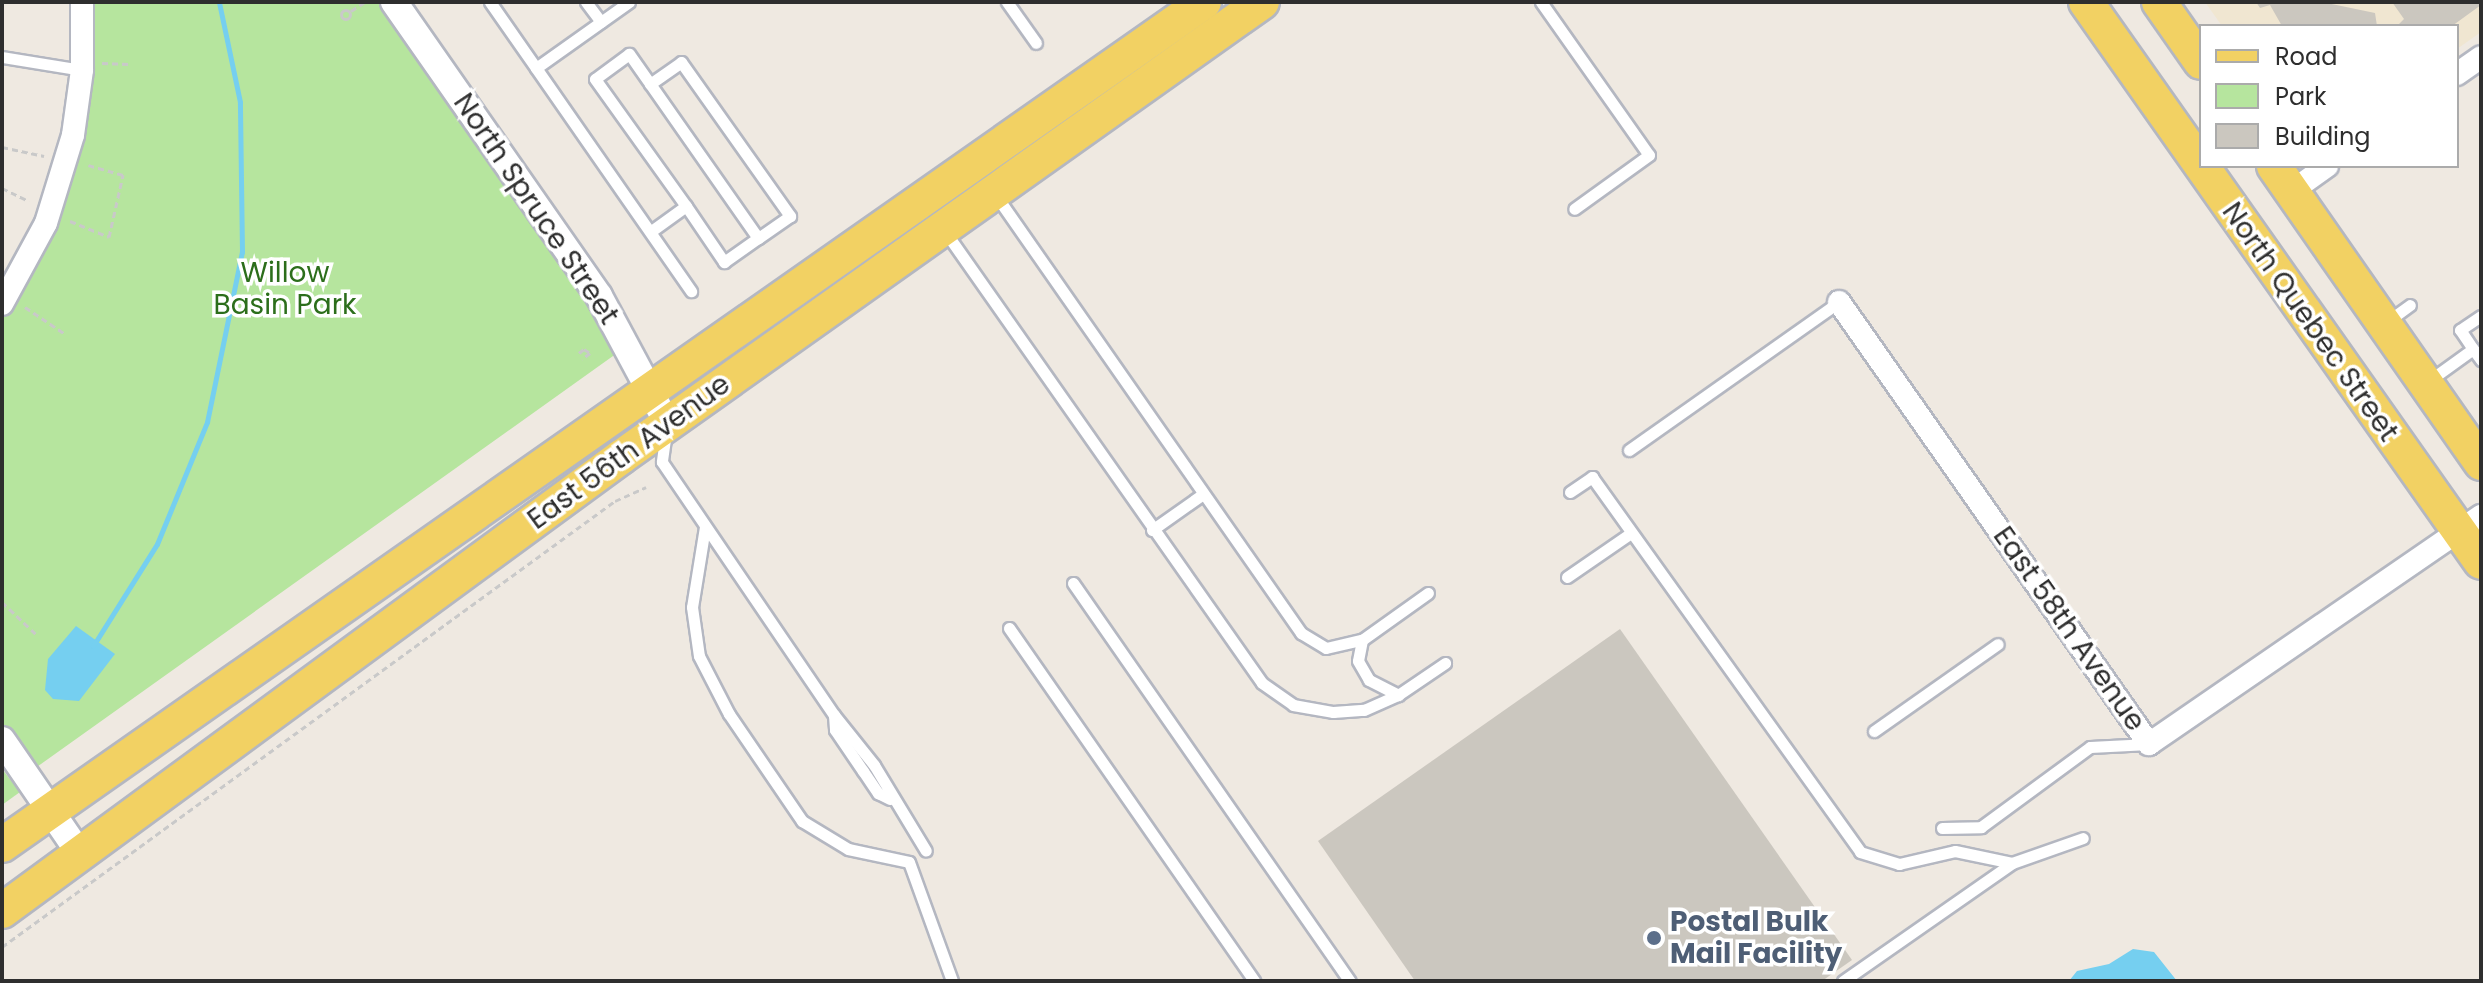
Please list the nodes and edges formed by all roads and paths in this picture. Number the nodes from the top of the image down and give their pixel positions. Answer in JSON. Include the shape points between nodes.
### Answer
{"nodes":[{"id":1,"x":82,"y":2,"type":"edge"},
{"id":2,"x":365,"y":2,"type":"edge"},
{"id":3,"x":394,"y":2,"type":"edge"},
{"id":4,"x":490,"y":2,"type":"edge"},
{"id":5,"x":586,"y":2,"type":"edge"},
{"id":6,"x":629,"y":2,"type":"edge"},
{"id":7,"x":1007,"y":2,"type":"edge"},
{"id":8,"x":1204,"y":2,"type":"edge"},
{"id":9,"x":1262,"y":2,"type":"edge"},
{"id":10,"x":1541,"y":2,"type":"edge"},
{"id":11,"x":2086,"y":2,"type":"edge"},
{"id":12,"x":2159,"y":2,"type":"edge"},
{"id":13,"x":350,"y":12,"type":"dead end"},
{"id":14,"x":601,"y":22,"type":"junction"},
{"id":15,"x":1036,"y":43,"type":"dead end"},
{"id":16,"x":2,"y":57,"type":"edge"},
{"id":17,"x":2481,"y":57,"type":"edge"},
{"id":18,"x":2199,"y":59,"type":"edge"},
{"id":19,"x":129,"y":64,"type":"dead end"},
{"id":20,"x":92,"y":67,"type":"junction"},
{"id":21,"x":536,"y":68,"type":"junction"},
{"id":22,"x":2459,"y":73,"type":"edge"},
{"id":23,"x":650,"y":84,"type":"junction"},
{"id":24,"x":2,"y":147,"type":"edge"},
{"id":25,"x":2199,"y":155,"type":"edge"},
{"id":26,"x":44,"y":156,"type":"dead end"},
{"id":27,"x":88,"y":165,"type":"dead end"},
{"id":28,"x":2208,"y":168,"type":"edge"},
{"id":29,"x":2320,"y":168,"type":"edge"},
{"id":30,"x":2283,"y":179,"type":"edge"},
{"id":31,"x":2,"y":188,"type":"edge"},
{"id":32,"x":994,"y":193,"type":"junction"},
{"id":33,"x":29,"y":201,"type":"dead end"},
{"id":34,"x":686,"y":206,"type":"junction"},
{"id":35,"x":1574,"y":209,"type":"dead end"},
{"id":36,"x":70,"y":221,"type":"dead end"},
{"id":37,"x":943,"y":229,"type":"junction"},
{"id":38,"x":650,"y":232,"type":"junction"},
{"id":39,"x":758,"y":238,"type":"junction"},
{"id":40,"x":691,"y":291,"type":"dead end"},
{"id":41,"x":1839,"y":302,"type":"joint"},
{"id":42,"x":8,"y":303,"type":"edge"},
{"id":43,"x":2481,"y":316,"type":"edge"},
{"id":44,"x":65,"y":334,"type":"dead end"},
{"id":45,"x":597,"y":347,"type":"dead end"},
{"id":46,"x":2473,"y":349,"type":"junction"},
{"id":47,"x":589,"y":352,"type":"junction"},
{"id":48,"x":579,"y":353,"type":"dead end"},
{"id":49,"x":582,"y":359,"type":"dead end"},
{"id":50,"x":2481,"y":360,"type":"edge"},
{"id":51,"x":2426,"y":383,"type":"junction"},
{"id":52,"x":649,"y":387,"type":"junction"},
{"id":53,"x":667,"y":423,"type":"junction"},
{"id":54,"x":1629,"y":450,"type":"dead end"},
{"id":55,"x":2481,"y":463,"type":"edge"},
{"id":56,"x":646,"y":487,"type":"dead end"},
{"id":57,"x":1570,"y":492,"type":"dead end"},
{"id":58,"x":1203,"y":494,"type":"junction"},
{"id":59,"x":2470,"y":523,"type":"edge"},
{"id":60,"x":705,"y":527,"type":"junction"},
{"id":61,"x":1152,"y":530,"type":"junction"},
{"id":62,"x":1631,"y":533,"type":"junction"},
{"id":63,"x":2481,"y":562,"type":"edge"},
{"id":64,"x":1567,"y":577,"type":"dead end"},
{"id":65,"x":1073,"y":583,"type":"dead end"},
{"id":66,"x":1428,"y":593,"type":"dead end"},
{"id":67,"x":2,"y":602,"type":"edge"},
{"id":68,"x":1009,"y":628,"type":"dead end"},
{"id":69,"x":38,"y":636,"type":"dead end"},
{"id":70,"x":1362,"y":640,"type":"junction"},
{"id":71,"x":1998,"y":644,"type":"dead end"},
{"id":72,"x":1445,"y":663,"type":"dead end"},
{"id":73,"x":1398,"y":695,"type":"junction"},
{"id":74,"x":1874,"y":731,"type":"dead end"},
{"id":75,"x":2,"y":740,"type":"edge"},
{"id":76,"x":2149,"y":744,"type":"junction"},
{"id":77,"x":51,"y":811,"type":"junction"},
{"id":78,"x":1942,"y":828,"type":"dead end"},
{"id":79,"x":2083,"y":838,"type":"dead end"},
{"id":80,"x":2,"y":845,"type":"edge"},
{"id":81,"x":926,"y":851,"type":"dead end"},
{"id":82,"x":80,"y":854,"type":"junction"},
{"id":83,"x":2012,"y":863,"type":"junction"},
{"id":84,"x":2,"y":911,"type":"edge"},
{"id":85,"x":2,"y":947,"type":"edge"},
{"id":86,"x":952,"y":981,"type":"edge"},
{"id":87,"x":1254,"y":981,"type":"edge"},
{"id":88,"x":1350,"y":981,"type":"edge"},
{"id":89,"x":1843,"y":981,"type":"edge"}],
"edges":[{"from":1,"to":20,"type":"street"},
{"from":2,"to":13,"type":"path"},
{"from":3,"to":52,"type":"street","name":"North Spruce Street","via":[[599,296]]},
{"from":4,"to":21,"type":"lane"},
{"from":5,"to":14,"type":"lane"},
{"from":6,"to":14,"type":"lane"},
{"from":7,"to":15,"type":"lane"},
{"from":8,"to":52,"type":"main road","name":"East 56th Avenue"},
{"from":9,"to":32,"type":"main road","name":"East 56th Avenue"},
{"from":10,"to":35,"type":"lane","via":[[1649,155]]},
{"from":11,"to":25,"type":"main road","name":"North Quebec Street"},
{"from":12,"to":18,"type":"main road"},
{"from":14,"to":21,"type":"lane"},
{"from":16,"to":20,"type":"lane"},
{"from":17,"to":22,"type":"street"},
{"from":19,"to":20,"type":"path"},
{"from":20,"to":42,"type":"street","via":[[46,223]]},
{"from":21,"to":38,"type":"lane"},
{"from":23,"to":34,"type":"lane","via":[[629,54],[595,79]]},
{"from":23,"to":39,"type":"lane"},
{"from":23,"to":39,"type":"lane","via":[[681,62],[790,216]]},
{"from":24,"to":26,"type":"path"},
{"from":27,"to":36,"type":"path","via":[[123,175],[109,237]]},
{"from":28,"to":59,"type":"main road","name":"North Quebec Street"},
{"from":29,"to":30,"type":"street"},
{"from":30,"to":51,"type":"main road","via":[[2397,315]]},
{"from":31,"to":33,"type":"path"},
{"from":32,"to":37,"type":"main road","name":"East 56th Avenue"},
{"from":32,"to":58,"type":"lane"},
{"from":34,"to":38,"type":"lane"},
{"from":34,"to":39,"type":"lane","via":[[724,262]]},
{"from":37,"to":53,"type":"main road","name":"East 56th Avenue"},
{"from":37,"to":61,"type":"lane"},
{"from":38,"to":40,"type":"lane"},
{"from":41,"to":54,"type":"lane"},
{"from":41,"to":76,"type":"street","name":"East 58th Avenue"},
{"from":42,"to":44,"type":"path"},
{"from":43,"to":46,"type":"lane","via":[[2460,330]]},
{"from":45,"to":47,"type":"path"},
{"from":46,"to":50,"type":"lane"},
{"from":46,"to":51,"type":"lane"},
{"from":47,"to":48,"type":"path"},
{"from":47,"to":49,"type":"path"},
{"from":51,"to":55,"type":"main road"},
{"from":52,"to":53,"type":"street","name":"North Spruce Street"},
{"from":52,"to":77,"type":"main road","name":"East 56th Avenue"},
{"from":53,"to":60,"type":"lane","via":[[662,462]]},
{"from":53,"to":82,"type":"main road","name":"East 56th Avenue"},
{"from":56,"to":85,"type":"path","via":[[615,501]]},
{"from":57,"to":62,"type":"lane","via":[[1592,477]]},
{"from":58,"to":61,"type":"lane"},
{"from":58,"to":70,"type":"lane","via":[[1301,633],[1326,648]]},
{"from":59,"to":63,"type":"main road","name":"North Quebec Street"},
{"from":59,"to":76,"type":"street","name":"East 58th Avenue"},
{"from":60,"to":81,"type":"lane","via":[[874,765]]},
{"from":60,"to":86,"type":"lane","via":[[692,607],[699,656],[729,714],[802,821],[848,849],[909,862]]},
{"from":61,"to":73,"type":"lane","via":[[1262,683],[1293,705],[1333,712],[1364,710]]},
{"from":62,"to":64,"type":"lane"},
{"from":62,"to":83,"type":"lane","via":[[1860,852],[1899,864],[1964,851]]},
{"from":65,"to":88,"type":"lane"},
{"from":66,"to":70,"type":"lane"},
{"from":67,"to":69,"type":"path"},
{"from":68,"to":87,"type":"lane"},
{"from":70,"to":73,"type":"lane","via":[[1358,661],[1369,680]]},
{"from":71,"to":74,"type":"lane"},
{"from":72,"to":73,"type":"lane"},
{"from":75,"to":77,"type":"street"},
{"from":76,"to":78,"type":"lane","via":[[2090,747],[1981,827]]},
{"from":77,"to":80,"type":"main road","name":"East 56th Avenue"},
{"from":77,"to":82,"type":"street"},
{"from":79,"to":83,"type":"lane"},
{"from":82,"to":84,"type":"main road","name":"East 56th Avenue"},
{"from":83,"to":89,"type":"lane"}]}
